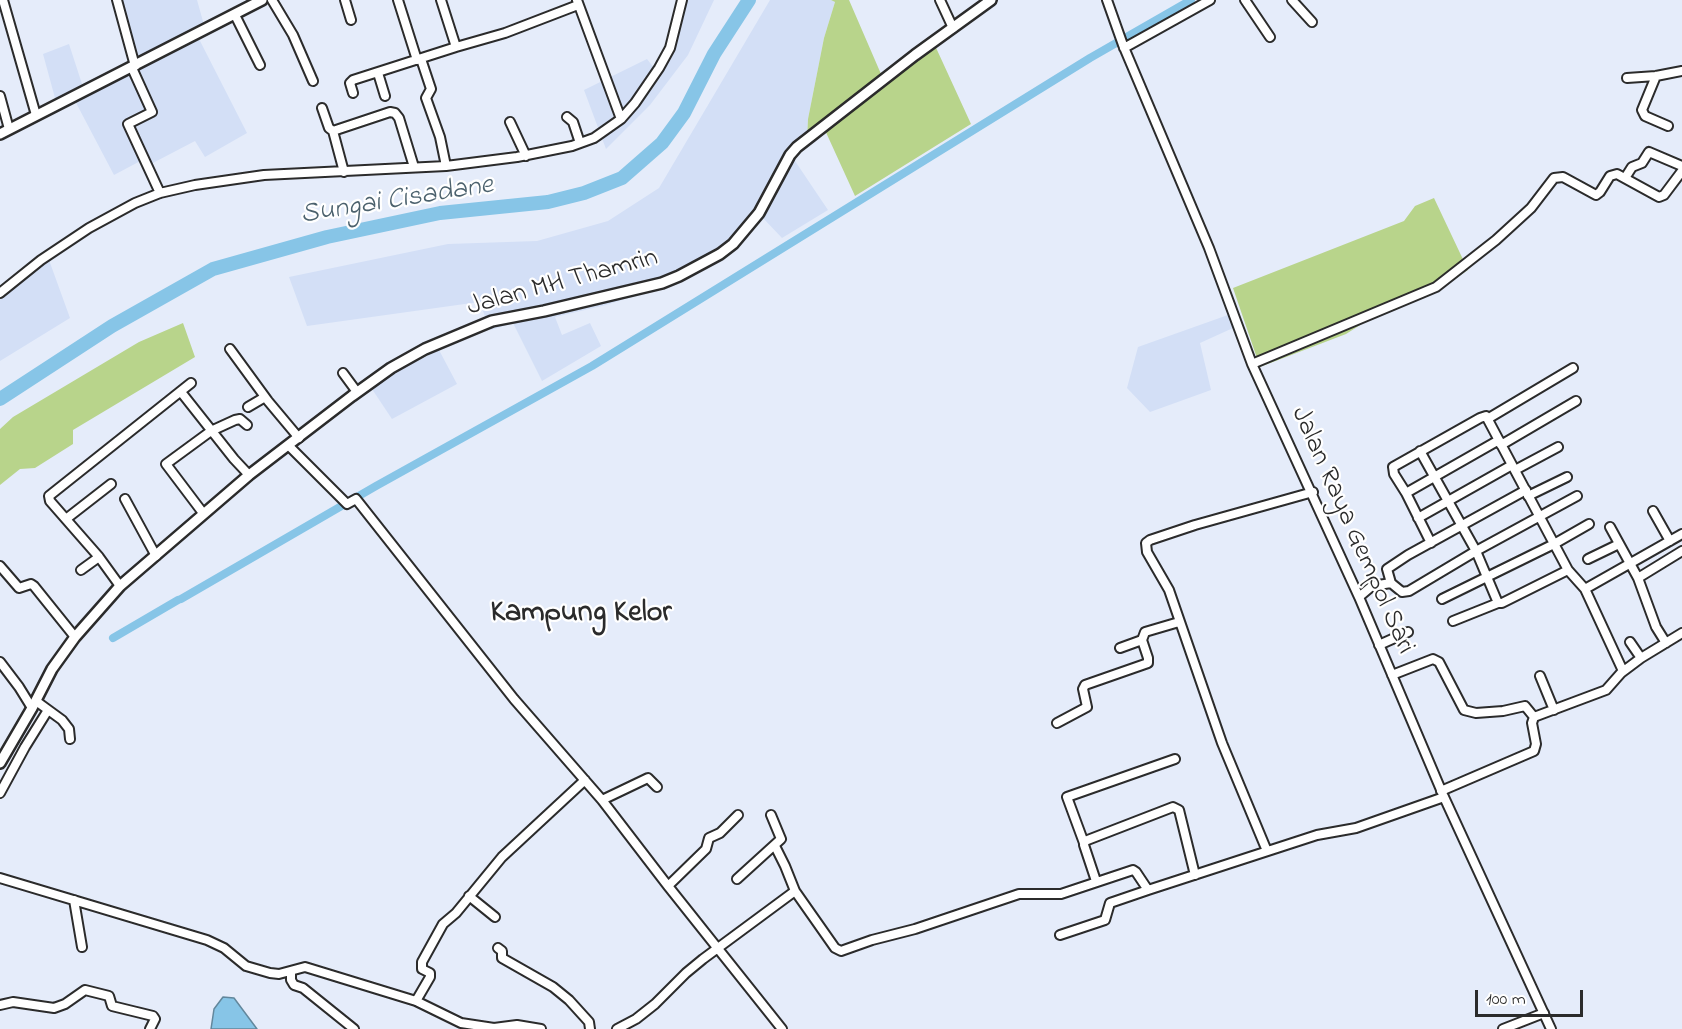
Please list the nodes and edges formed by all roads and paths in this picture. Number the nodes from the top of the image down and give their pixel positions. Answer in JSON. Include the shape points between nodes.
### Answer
{"nodes":[{"id":1,"x":3,"y":0,"type":"edge"},
{"id":2,"x":117,"y":0,"type":"edge"},
{"id":3,"x":272,"y":0,"type":"edge"},
{"id":4,"x":345,"y":0,"type":"edge"},
{"id":5,"x":398,"y":0,"type":"edge"},
{"id":6,"x":441,"y":0,"type":"edge"},
{"id":7,"x":682,"y":0,"type":"edge"},
{"id":8,"x":940,"y":0,"type":"edge"},
{"id":9,"x":991,"y":0,"type":"edge"},
{"id":10,"x":1107,"y":0,"type":"edge"},
{"id":11,"x":1210,"y":0,"type":"edge"},
{"id":12,"x":1245,"y":0,"type":"edge"},
{"id":13,"x":1292,"y":0,"type":"edge"},
{"id":14,"x":257,"y":1,"type":"edge"},
{"id":15,"x":578,"y":3,"type":"edge"},
{"id":16,"x":235,"y":15,"type":"junction"},
{"id":17,"x":351,"y":20,"type":"dead end"},
{"id":18,"x":1312,"y":22,"type":"dead end"},
{"id":19,"x":953,"y":28,"type":"junction"},
{"id":20,"x":1270,"y":38,"type":"dead end"},
{"id":21,"x":1122,"y":44,"type":"junction"},
{"id":22,"x":456,"y":47,"type":"junction"},
{"id":23,"x":419,"y":59,"type":"junction"},
{"id":24,"x":260,"y":65,"type":"dead end"},
{"id":25,"x":133,"y":67,"type":"junction"},
{"id":26,"x":1682,"y":71,"type":"edge"},
{"id":27,"x":378,"y":73,"type":"junction"},
{"id":28,"x":1656,"y":76,"type":"junction"},
{"id":29,"x":1628,"y":78,"type":"dead end"},
{"id":30,"x":313,"y":81,"type":"dead end"},
{"id":31,"x":353,"y":93,"type":"dead end"},
{"id":32,"x":0,"y":96,"type":"edge"},
{"id":33,"x":385,"y":96,"type":"dead end"},
{"id":34,"x":322,"y":108,"type":"dead end"},
{"id":35,"x":36,"y":115,"type":"junction"},
{"id":36,"x":567,"y":117,"type":"dead end"},
{"id":37,"x":621,"y":119,"type":"junction"},
{"id":38,"x":510,"y":122,"type":"dead end"},
{"id":39,"x":1668,"y":126,"type":"dead end"},
{"id":40,"x":9,"y":129,"type":"junction"},
{"id":41,"x":333,"y":131,"type":"junction"},
{"id":42,"x":0,"y":134,"type":"edge"},
{"id":43,"x":580,"y":143,"type":"junction"},
{"id":44,"x":525,"y":156,"type":"junction"},
{"id":45,"x":446,"y":166,"type":"junction"},
{"id":46,"x":1682,"y":166,"type":"edge"},
{"id":47,"x":414,"y":167,"type":"junction"},
{"id":48,"x":1682,"y":171,"type":"edge"},
{"id":49,"x":344,"y":172,"type":"junction"},
{"id":50,"x":1626,"y":178,"type":"junction"},
{"id":51,"x":160,"y":193,"type":"junction"},
{"id":52,"x":0,"y":293,"type":"edge"},
{"id":53,"x":230,"y":349,"type":"dead end"},
{"id":54,"x":1252,"y":364,"type":"junction"},
{"id":55,"x":1573,"y":368,"type":"dead end"},
{"id":56,"x":342,"y":373,"type":"dead end"},
{"id":57,"x":191,"y":383,"type":"dead end"},
{"id":58,"x":181,"y":392,"type":"junction"},
{"id":59,"x":357,"y":392,"type":"junction"},
{"id":60,"x":265,"y":397,"type":"junction"},
{"id":61,"x":1576,"y":401,"type":"dead end"},
{"id":62,"x":248,"y":407,"type":"dead end"},
{"id":63,"x":1489,"y":418,"type":"junction"},
{"id":64,"x":247,"y":425,"type":"dead end"},
{"id":65,"x":211,"y":431,"type":"junction"},
{"id":66,"x":299,"y":438,"type":"junction"},
{"id":67,"x":1500,"y":443,"type":"junction"},
{"id":68,"x":289,"y":446,"type":"junction"},
{"id":69,"x":1558,"y":447,"type":"dead end"},
{"id":70,"x":1420,"y":452,"type":"junction"},
{"id":71,"x":1514,"y":468,"type":"junction"},
{"id":72,"x":249,"y":475,"type":"junction"},
{"id":73,"x":1435,"y":476,"type":"junction"},
{"id":74,"x":1567,"y":477,"type":"dead end"},
{"id":75,"x":111,"y":484,"type":"dead end"},
{"id":76,"x":1313,"y":492,"type":"junction"},
{"id":77,"x":1406,"y":493,"type":"junction"},
{"id":78,"x":1527,"y":493,"type":"junction"},
{"id":79,"x":1577,"y":496,"type":"dead end"},
{"id":80,"x":125,"y":499,"type":"dead end"},
{"id":81,"x":1448,"y":501,"type":"junction"},
{"id":82,"x":1653,"y":511,"type":"dead end"},
{"id":83,"x":203,"y":513,"type":"junction"},
{"id":84,"x":1538,"y":516,"type":"junction"},
{"id":85,"x":1418,"y":518,"type":"junction"},
{"id":86,"x":66,"y":519,"type":"junction"},
{"id":87,"x":1589,"y":524,"type":"dead end"},
{"id":88,"x":1462,"y":526,"type":"junction"},
{"id":89,"x":1610,"y":527,"type":"dead end"},
{"id":90,"x":1682,"y":534,"type":"edge"},
{"id":91,"x":1670,"y":541,"type":"junction"},
{"id":92,"x":1431,"y":543,"type":"junction"},
{"id":93,"x":1554,"y":544,"type":"junction"},
{"id":94,"x":1619,"y":544,"type":"junction"},
{"id":95,"x":1476,"y":551,"type":"junction"},
{"id":96,"x":1682,"y":551,"type":"edge"},
{"id":97,"x":156,"y":556,"type":"junction"},
{"id":98,"x":99,"y":557,"type":"junction"},
{"id":99,"x":1588,"y":559,"type":"dead end"},
{"id":100,"x":1630,"y":563,"type":"junction"},
{"id":101,"x":0,"y":566,"type":"edge"},
{"id":102,"x":81,"y":570,"type":"dead end"},
{"id":103,"x":1568,"y":570,"type":"junction"},
{"id":104,"x":1488,"y":576,"type":"junction"},
{"id":105,"x":1638,"y":578,"type":"junction"},
{"id":106,"x":1391,"y":583,"type":"junction"},
{"id":107,"x":120,"y":586,"type":"junction"},
{"id":108,"x":1584,"y":589,"type":"junction"},
{"id":109,"x":1359,"y":597,"type":"junction"},
{"id":110,"x":1442,"y":599,"type":"dead end"},
{"id":111,"x":1498,"y":603,"type":"junction"},
{"id":112,"x":1453,"y":621,"type":"dead end"},
{"id":113,"x":1179,"y":622,"type":"junction"},
{"id":114,"x":1408,"y":632,"type":"dead end"},
{"id":115,"x":1682,"y":633,"type":"edge"},
{"id":116,"x":75,"y":637,"type":"junction"},
{"id":117,"x":1142,"y":640,"type":"junction"},
{"id":118,"x":1630,"y":642,"type":"dead end"},
{"id":119,"x":1666,"y":643,"type":"junction"},
{"id":120,"x":1379,"y":645,"type":"junction"},
{"id":121,"x":1120,"y":648,"type":"dead end"},
{"id":122,"x":1641,"y":658,"type":"junction"},
{"id":123,"x":0,"y":662,"type":"edge"},
{"id":124,"x":1623,"y":671,"type":"junction"},
{"id":125,"x":1392,"y":675,"type":"junction"},
{"id":126,"x":1540,"y":676,"type":"dead end"},
{"id":127,"x":40,"y":706,"type":"junction"},
{"id":128,"x":1554,"y":710,"type":"junction"},
{"id":129,"x":1534,"y":717,"type":"junction"},
{"id":130,"x":1057,"y":723,"type":"dead end"},
{"id":131,"x":70,"y":740,"type":"dead end"},
{"id":132,"x":3,"y":750,"type":"edge"},
{"id":133,"x":1174,"y":759,"type":"dead end"},
{"id":134,"x":0,"y":763,"type":"edge"},
{"id":135,"x":585,"y":780,"type":"junction"},
{"id":136,"x":657,"y":787,"type":"dead end"},
{"id":137,"x":0,"y":793,"type":"edge"},
{"id":138,"x":1442,"y":794,"type":"junction"},
{"id":139,"x":602,"y":800,"type":"junction"},
{"id":140,"x":738,"y":815,"type":"dead end"},
{"id":141,"x":771,"y":815,"type":"dead end"},
{"id":142,"x":1084,"y":843,"type":"junction"},
{"id":143,"x":775,"y":846,"type":"junction"},
{"id":144,"x":1267,"y":851,"type":"junction"},
{"id":145,"x":1195,"y":875,"type":"junction"},
{"id":146,"x":0,"y":878,"type":"edge"},
{"id":147,"x":737,"y":879,"type":"dead end"},
{"id":148,"x":1096,"y":881,"type":"junction"},
{"id":149,"x":668,"y":886,"type":"junction"},
{"id":150,"x":1148,"y":890,"type":"junction"},
{"id":151,"x":795,"y":891,"type":"junction"},
{"id":152,"x":469,"y":896,"type":"junction"},
{"id":153,"x":74,"y":900,"type":"junction"},
{"id":154,"x":495,"y":918,"type":"dead end"},
{"id":155,"x":1060,"y":935,"type":"dead end"},
{"id":156,"x":82,"y":947,"type":"dead end"},
{"id":157,"x":498,"y":948,"type":"dead end"},
{"id":158,"x":718,"y":948,"type":"junction"},
{"id":159,"x":291,"y":972,"type":"junction"},
{"id":160,"x":416,"y":1002,"type":"junction"},
{"id":161,"x":0,"y":1005,"type":"edge"},
{"id":162,"x":1544,"y":1013,"type":"junction"},
{"id":163,"x":459,"y":1026,"type":"edge"},
{"id":164,"x":1549,"y":1028,"type":"edge"},
{"id":165,"x":150,"y":1029,"type":"edge"},
{"id":166,"x":354,"y":1029,"type":"edge"},
{"id":167,"x":542,"y":1029,"type":"edge"},
{"id":168,"x":590,"y":1029,"type":"edge"},
{"id":169,"x":617,"y":1029,"type":"edge"},
{"id":170,"x":782,"y":1029,"type":"edge"},
{"id":171,"x":1503,"y":1029,"type":"edge"}],
"edges":[{"from":1,"to":35,"type":"street"},
{"from":2,"to":25,"type":"street"},
{"from":3,"to":30,"type":"street"},
{"from":4,"to":17,"type":"street"},
{"from":5,"to":23,"type":"street"},
{"from":6,"to":22,"type":"street"},
{"from":7,"to":37,"type":"street","via":[[670,48]]},
{"from":8,"to":19,"type":"street"},
{"from":9,"to":19,"type":"street","name":"Jalan MH Thamrin"},
{"from":10,"to":21,"type":"street","name":"Jalan Raya Gempol Sari"},
{"from":11,"to":21,"type":"street"},
{"from":12,"to":20,"type":"street"},
{"from":13,"to":18,"type":"street"},
{"from":14,"to":16,"type":"street"},
{"from":15,"to":22,"type":"street","via":[[504,33]]},
{"from":15,"to":37,"type":"street"},
{"from":16,"to":24,"type":"street"},
{"from":16,"to":25,"type":"street"},
{"from":19,"to":59,"type":"street","name":"Jalan MH Thamrin","via":[[797,147],[759,213],[720,254],[662,283],[492,321],[425,349]]},
{"from":21,"to":54,"type":"street","name":"Jalan Raya Gempol Sari","via":[[1209,248]]},
{"from":22,"to":23,"type":"street"},
{"from":23,"to":27,"type":"street"},
{"from":23,"to":45,"type":"street","via":[[431,89],[426,98]]},
{"from":25,"to":35,"type":"street"},
{"from":25,"to":51,"type":"street","via":[[152,112],[128,124]]},
{"from":26,"to":28,"type":"street"},
{"from":27,"to":31,"type":"street","via":[[350,82]]},
{"from":27,"to":33,"type":"street"},
{"from":28,"to":29,"type":"street"},
{"from":28,"to":39,"type":"street","via":[[1642,110],[1645,116]]},
{"from":32,"to":40,"type":"street"},
{"from":34,"to":41,"type":"street"},
{"from":35,"to":40,"type":"street"},
{"from":36,"to":43,"type":"street","via":[[573,122]]},
{"from":37,"to":43,"type":"street","via":[[605,132]]},
{"from":38,"to":44,"type":"street"},
{"from":40,"to":42,"type":"street"},
{"from":41,"to":47,"type":"street","via":[[395,113]]},
{"from":41,"to":49,"type":"street"},
{"from":43,"to":44,"type":"street"},
{"from":44,"to":45,"type":"street"},
{"from":45,"to":47,"type":"street"},
{"from":46,"to":50,"type":"street","via":[[1649,152]]},
{"from":47,"to":49,"type":"street"},
{"from":48,"to":50,"type":"street","via":[[1659,197]]},
{"from":49,"to":51,"type":"street","via":[[264,175]]},
{"from":50,"to":54,"type":"street","via":[[1610,176],[1596,195],[1563,177],[1554,178],[1531,208],[1436,287]]},
{"from":51,"to":52,"type":"street","via":[[88,228]]},
{"from":53,"to":60,"type":"street"},
{"from":54,"to":76,"type":"street","name":"Jalan Raya Gempol Sari"},
{"from":55,"to":63,"type":"street"},
{"from":56,"to":59,"type":"street"},
{"from":57,"to":58,"type":"street"},
{"from":58,"to":65,"type":"street"},
{"from":58,"to":86,"type":"street","via":[[50,494],[50,501]]},
{"from":59,"to":66,"type":"street","name":"Jalan MH Thamrin"},
{"from":60,"to":62,"type":"street"},
{"from":60,"to":66,"type":"street"},
{"from":61,"to":67,"type":"street"},
{"from":63,"to":67,"type":"street"},
{"from":63,"to":70,"type":"street","via":[[1480,418]]},
{"from":64,"to":65,"type":"street","via":[[240,419]]},
{"from":65,"to":72,"type":"street"},
{"from":65,"to":83,"type":"street","via":[[166,464]]},
{"from":66,"to":68,"type":"street","name":"Jalan MH Thamrin"},
{"from":67,"to":71,"type":"street"},
{"from":67,"to":73,"type":"street"},
{"from":68,"to":72,"type":"street","name":"Jalan MH Thamrin"},
{"from":68,"to":135,"type":"street","via":[[346,504],[356,499],[514,699]]},
{"from":69,"to":71,"type":"street"},
{"from":70,"to":73,"type":"street"},
{"from":70,"to":77,"type":"street","via":[[1393,469]]},
{"from":71,"to":78,"type":"street"},
{"from":71,"to":81,"type":"street"},
{"from":72,"to":83,"type":"street","name":"Jalan MH Thamrin"},
{"from":73,"to":77,"type":"street"},
{"from":73,"to":81,"type":"street"},
{"from":74,"to":78,"type":"street"},
{"from":75,"to":86,"type":"street"},
{"from":76,"to":109,"type":"street","name":"Jalan Raya Gempol Sari"},
{"from":76,"to":113,"type":"street","via":[[1147,541],[1148,552],[1169,590]]},
{"from":77,"to":85,"type":"street"},
{"from":78,"to":84,"type":"street"},
{"from":78,"to":88,"type":"street"},
{"from":79,"to":84,"type":"street"},
{"from":80,"to":97,"type":"street"},
{"from":81,"to":85,"type":"street"},
{"from":81,"to":88,"type":"street"},
{"from":82,"to":91,"type":"street"},
{"from":83,"to":97,"type":"street","name":"Jalan MH Thamrin"},
{"from":84,"to":93,"type":"street"},
{"from":84,"to":95,"type":"street"},
{"from":85,"to":92,"type":"street"},
{"from":86,"to":98,"type":"street"},
{"from":87,"to":93,"type":"street"},
{"from":88,"to":92,"type":"street"},
{"from":88,"to":95,"type":"street"},
{"from":89,"to":94,"type":"street"},
{"from":90,"to":91,"type":"street"},
{"from":91,"to":100,"type":"street"},
{"from":92,"to":106,"type":"street","via":[[1387,569]]},
{"from":93,"to":103,"type":"street"},
{"from":93,"to":104,"type":"street"},
{"from":94,"to":99,"type":"street"},
{"from":94,"to":100,"type":"street"},
{"from":95,"to":104,"type":"street"},
{"from":95,"to":106,"type":"street","via":[[1409,591],[1402,592]]},
{"from":96,"to":105,"type":"street"},
{"from":97,"to":107,"type":"street","name":"Jalan MH Thamrin"},
{"from":98,"to":102,"type":"street"},
{"from":98,"to":107,"type":"street"},
{"from":100,"to":105,"type":"street"},
{"from":100,"to":108,"type":"street"},
{"from":101,"to":116,"type":"street","via":[[20,588],[34,586]]},
{"from":103,"to":108,"type":"street"},
{"from":103,"to":111,"type":"street"},
{"from":104,"to":110,"type":"street"},
{"from":104,"to":111,"type":"street"},
{"from":105,"to":119,"type":"street"},
{"from":106,"to":109,"type":"street","via":[[1372,586]]},
{"from":107,"to":116,"type":"street","name":"Jalan MH Thamrin"},
{"from":108,"to":124,"type":"street"},
{"from":109,"to":120,"type":"street","name":"Jalan Raya Gempol Sari"},
{"from":111,"to":112,"type":"street"},
{"from":113,"to":117,"type":"street","via":[[1145,632]]},
{"from":113,"to":144,"type":"street"},
{"from":114,"to":120,"type":"street"},
{"from":115,"to":119,"type":"street"},
{"from":116,"to":127,"type":"street","name":"Jalan MH Thamrin","via":[[52,669]]},
{"from":117,"to":121,"type":"street"},
{"from":117,"to":130,"type":"street","via":[[1148,663],[1085,685],[1087,707]]},
{"from":118,"to":122,"type":"street"},
{"from":119,"to":122,"type":"street"},
{"from":120,"to":125,"type":"street","name":"Jalan Raya Gempol Sari"},
{"from":122,"to":124,"type":"street"},
{"from":123,"to":127,"type":"street"},
{"from":124,"to":128,"type":"street","via":[[1601,692]]},
{"from":125,"to":129,"type":"street","via":[[1433,659],[1439,662],[1464,710],[1476,713],[1525,706]]},
{"from":125,"to":138,"type":"street","name":"Jalan Raya Gempol Sari"},
{"from":126,"to":128,"type":"street"},
{"from":127,"to":131,"type":"street","via":[[62,720],[69,729]]},
{"from":127,"to":132,"type":"street","name":"Jalan MH Thamrin"},
{"from":127,"to":137,"type":"street","via":[[25,747]]},
{"from":128,"to":129,"type":"street"},
{"from":129,"to":138,"type":"street","via":[[1534,751]]},
{"from":132,"to":134,"type":"street","name":"Jalan MH Thamrin"},
{"from":133,"to":142,"type":"street","via":[[1067,797]]},
{"from":135,"to":139,"type":"street"},
{"from":135,"to":152,"type":"street","via":[[501,857]]},
{"from":136,"to":139,"type":"street","via":[[648,778]]},
{"from":138,"to":144,"type":"street","via":[[1356,828],[1317,834]]},
{"from":138,"to":162,"type":"street","name":"Jalan Raya Gempol Sari"},
{"from":139,"to":149,"type":"street"},
{"from":140,"to":149,"type":"street","via":[[709,838],[706,849]]},
{"from":141,"to":143,"type":"street","via":[[782,838]]},
{"from":142,"to":145,"type":"street","via":[[1177,808]]},
{"from":142,"to":148,"type":"street"},
{"from":143,"to":147,"type":"street"},
{"from":143,"to":151,"type":"street"},
{"from":144,"to":145,"type":"street"},
{"from":145,"to":150,"type":"street"},
{"from":146,"to":153,"type":"street"},
{"from":148,"to":150,"type":"street","via":[[1133,870]]},
{"from":148,"to":151,"type":"street","via":[[1061,894],[1019,894],[838,951]]},
{"from":149,"to":158,"type":"street"},
{"from":150,"to":155,"type":"street","via":[[1110,903],[1105,920]]},
{"from":151,"to":158,"type":"street"},
{"from":152,"to":154,"type":"street"},
{"from":152,"to":160,"type":"street","via":[[443,924],[422,962],[422,969],[430,977]]},
{"from":153,"to":156,"type":"street"},
{"from":153,"to":159,"type":"street","via":[[207,940],[246,966],[279,974]]},
{"from":157,"to":168,"type":"street","via":[[502,958],[569,1000],[589,1022]]},
{"from":158,"to":169,"type":"street","via":[[655,1005]]},
{"from":158,"to":170,"type":"street"},
{"from":159,"to":160,"type":"street","via":[[305,967]]},
{"from":159,"to":166,"type":"street","via":[[294,985]]},
{"from":160,"to":163,"type":"street"},
{"from":161,"to":165,"type":"street","via":[[13,1002],[54,1008],[85,990],[109,996],[112,1006],[153,1016]]},
{"from":162,"to":164,"type":"street","name":"Jalan Raya Gempol Sari"},
{"from":162,"to":171,"type":"street"},
{"from":163,"to":167,"type":"street","via":[[517,1025]]}]}
